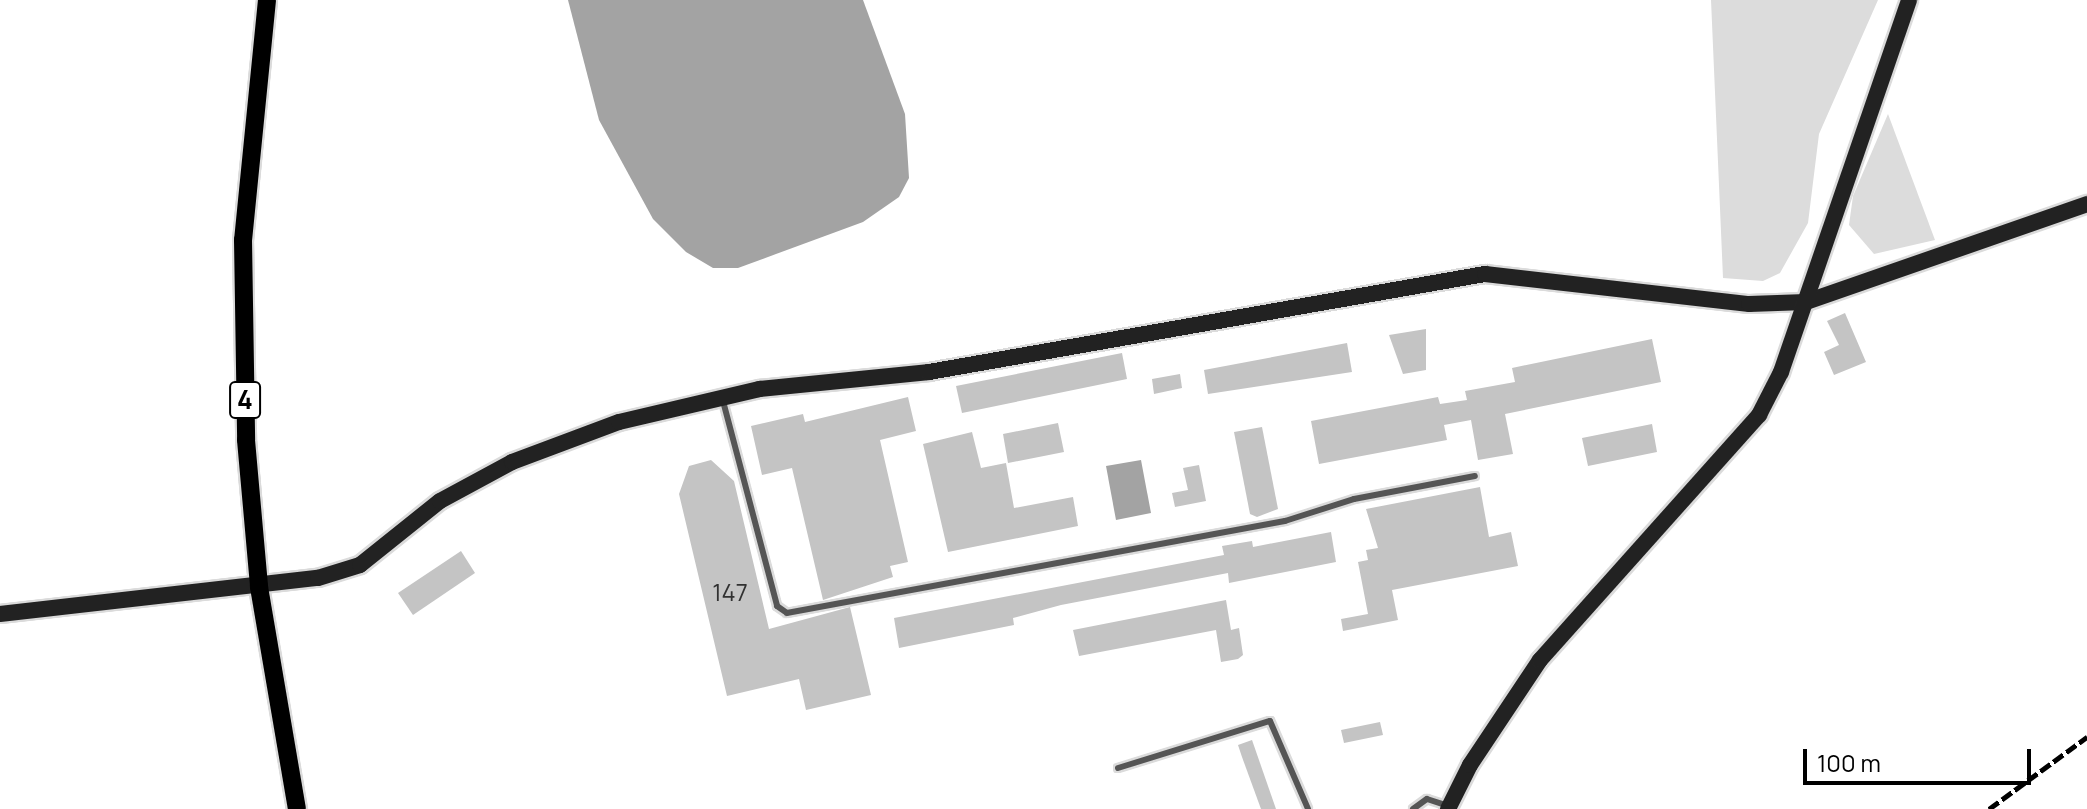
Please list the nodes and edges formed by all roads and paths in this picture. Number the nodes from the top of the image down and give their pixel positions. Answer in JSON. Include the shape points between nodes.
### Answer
{"nodes":[{"id":1,"x":267,"y":0,"type":"edge"},
{"id":2,"x":1909,"y":0,"type":"edge"},
{"id":3,"x":2087,"y":204,"type":"edge"},
{"id":4,"x":1806,"y":302,"type":"junction"},
{"id":5,"x":722,"y":398,"type":"junction"},
{"id":6,"x":1475,"y":476,"type":"dead end"},
{"id":7,"x":259,"y":587,"type":"junction"},
{"id":8,"x":0,"y":614,"type":"edge"},
{"id":9,"x":1118,"y":768,"type":"dead end"},
{"id":10,"x":1449,"y":808,"type":"edge"},
{"id":11,"x":297,"y":809,"type":"edge"},
{"id":12,"x":1308,"y":809,"type":"edge"},
{"id":13,"x":1413,"y":809,"type":"edge"}],
"edges":[{"from":1,"to":7,"type":"main road","number":"4","via":[[243,240],[246,440]]},
{"from":2,"to":4,"type":"street"},
{"from":3,"to":4,"type":"street"},
{"from":4,"to":5,"type":"street","via":[[1749,304],[1485,274],[929,372]]},
{"from":4,"to":10,"type":"street","via":[[1759,415],[1587,600],[1505,712]]},
{"from":5,"to":6,"type":"lane","via":[[777,606],[787,613],[1271,524],[1354,499]]},
{"from":5,"to":7,"type":"street","via":[[619,422],[512,462],[440,501],[360,565],[288,585]]},
{"from":7,"to":8,"type":"street"},
{"from":7,"to":11,"type":"main road","number":"4"},
{"from":9,"to":12,"type":"lane","via":[[1270,721]]},
{"from":10,"to":13,"type":"lane","via":[[1427,799]]}]}
